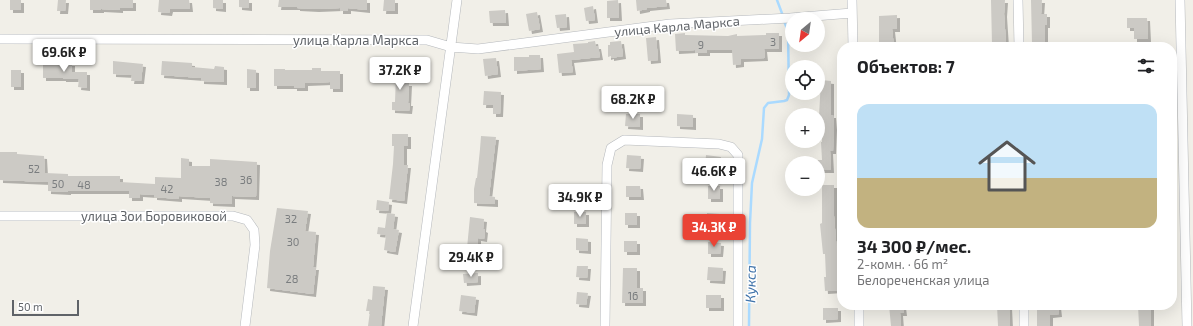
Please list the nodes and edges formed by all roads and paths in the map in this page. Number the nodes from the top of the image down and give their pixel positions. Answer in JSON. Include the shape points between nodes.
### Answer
{"nodes":[{"id":1,"x":457,"y":0,"type":"edge"},
{"id":2,"x":852,"y":0,"type":"edge"},
{"id":3,"x":1018,"y":0,"type":"edge"},
{"id":4,"x":1180,"y":0,"type":"edge"},
{"id":5,"x":852,"y":13,"type":"junction"},
{"id":6,"x":0,"y":38,"type":"edge"},
{"id":7,"x":853,"y":42,"type":"edge"},
{"id":8,"x":1019,"y":42,"type":"edge"},
{"id":9,"x":451,"y":47,"type":"junction"},
{"id":10,"x":0,"y":216,"type":"edge"},
{"id":11,"x":859,"y":310,"type":"edge"},
{"id":12,"x":1024,"y":310,"type":"edge"},
{"id":13,"x":245,"y":326,"type":"edge"},
{"id":14,"x":414,"y":326,"type":"edge"},
{"id":15,"x":605,"y":326,"type":"edge"},
{"id":16,"x":738,"y":326,"type":"edge"},
{"id":17,"x":859,"y":326,"type":"edge"},
{"id":18,"x":1024,"y":326,"type":"edge"},
{"id":19,"x":1188,"y":326,"type":"edge"}],
"edges":[{"from":1,"to":9,"type":"street"},
{"from":2,"to":5,"type":"street"},
{"from":3,"to":8,"type":"street"},
{"from":4,"to":19,"type":"street"},
{"from":5,"to":7,"type":"street"},
{"from":5,"to":9,"type":"street","name":"улица Карла Маркса","via":[[670,24],[478,49]]},
{"from":6,"to":9,"type":"street","name":"улица Карла Маркса","via":[[427,40]]},
{"from":9,"to":14,"type":"street"},
{"from":10,"to":13,"type":"street","name":"улица Зои Боровиковой","via":[[233,216],[247,220],[254,230],[255,245]]},
{"from":11,"to":17,"type":"street"},
{"from":12,"to":18,"type":"street"},
{"from":15,"to":16,"type":"street","via":[[607,165],[612,148],[624,140],[719,144],[731,147],[738,155]]}]}
